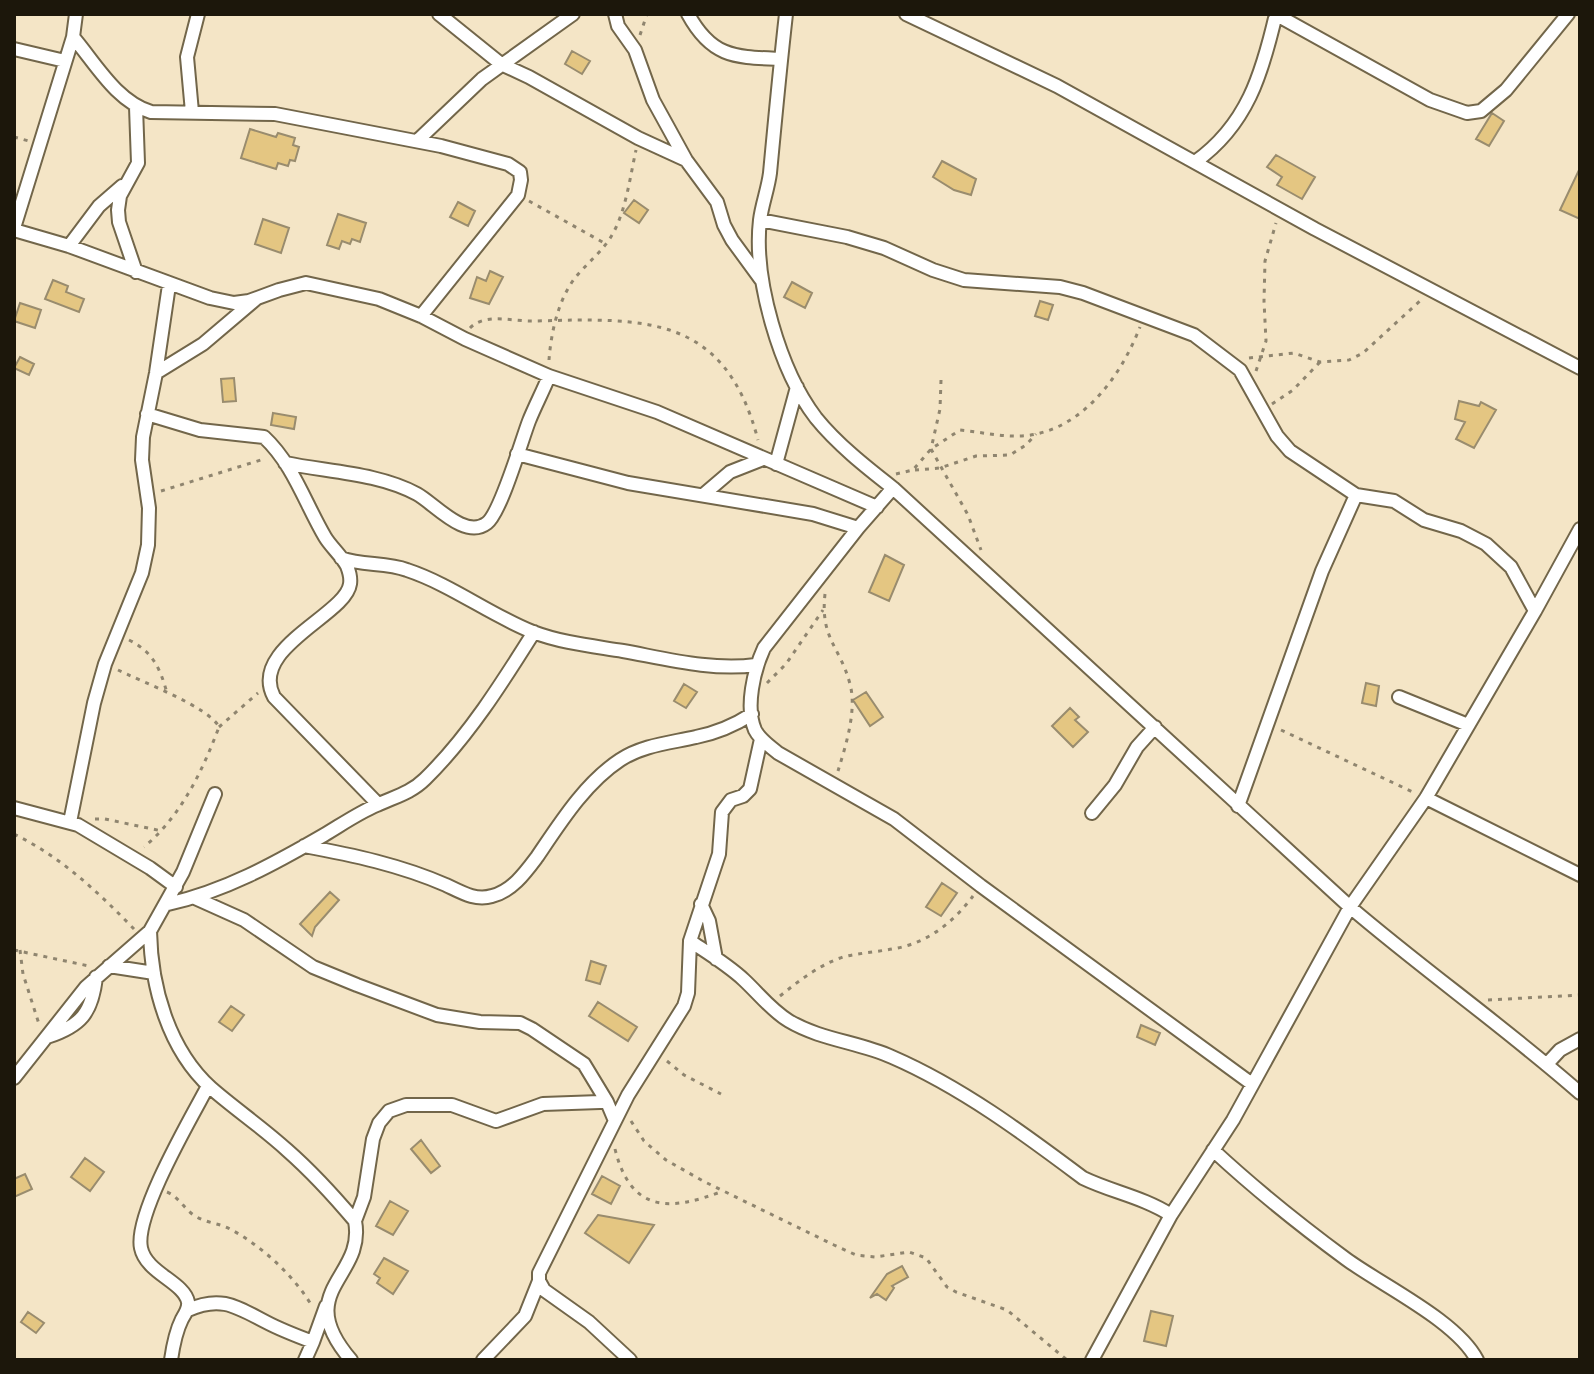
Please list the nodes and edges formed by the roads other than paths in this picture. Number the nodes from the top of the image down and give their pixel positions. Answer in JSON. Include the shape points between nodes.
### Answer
{"nodes":[{"id":1,"x":76,"y":14,"type":"edge"},
{"id":2,"x":198,"y":14,"type":"edge"},
{"id":3,"x":439,"y":14,"type":"edge"},
{"id":4,"x":573,"y":14,"type":"edge"},
{"id":5,"x":615,"y":14,"type":"edge"},
{"id":6,"x":688,"y":14,"type":"edge"},
{"id":7,"x":786,"y":14,"type":"edge"},
{"id":8,"x":906,"y":14,"type":"edge"},
{"id":9,"x":1276,"y":14,"type":"edge"},
{"id":10,"x":1568,"y":14,"type":"edge"},
{"id":11,"x":73,"y":37,"type":"junction"},
{"id":12,"x":14,"y":49,"type":"edge"},
{"id":13,"x":781,"y":59,"type":"junction"},
{"id":14,"x":65,"y":61,"type":"junction"},
{"id":15,"x":501,"y":64,"type":"junction"},
{"id":16,"x":136,"y":107,"type":"junction"},
{"id":17,"x":192,"y":112,"type":"junction"},
{"id":18,"x":417,"y":141,"type":"junction"},
{"id":19,"x":686,"y":160,"type":"junction"},
{"id":20,"x":1195,"y":162,"type":"junction"},
{"id":21,"x":128,"y":181,"type":"junction"},
{"id":22,"x":760,"y":220,"type":"junction"},
{"id":23,"x":14,"y":229,"type":"edge"},
{"id":24,"x":69,"y":246,"type":"junction"},
{"id":25,"x":136,"y":272,"type":"junction"},
{"id":26,"x":764,"y":284,"type":"junction"},
{"id":27,"x":169,"y":285,"type":"junction"},
{"id":28,"x":256,"y":299,"type":"junction"},
{"id":29,"x":421,"y":316,"type":"junction"},
{"id":30,"x":1580,"y":368,"type":"edge"},
{"id":31,"x":156,"y":373,"type":"junction"},
{"id":32,"x":549,"y":376,"type":"junction"},
{"id":33,"x":797,"y":387,"type":"junction"},
{"id":34,"x":147,"y":414,"type":"junction"},
{"id":35,"x":517,"y":454,"type":"junction"},
{"id":36,"x":282,"y":458,"type":"junction"},
{"id":37,"x":763,"y":459,"type":"junction"},
{"id":38,"x":776,"y":464,"type":"junction"},
{"id":39,"x":893,"y":488,"type":"junction"},
{"id":40,"x":703,"y":495,"type":"junction"},
{"id":41,"x":1356,"y":495,"type":"junction"},
{"id":42,"x":877,"y":507,"type":"junction"},
{"id":43,"x":858,"y":528,"type":"junction"},
{"id":44,"x":1580,"y":529,"type":"edge"},
{"id":45,"x":1568,"y":549,"type":"junction"},
{"id":46,"x":1580,"y":557,"type":"edge"},
{"id":47,"x":341,"y":558,"type":"junction"},
{"id":48,"x":1535,"y":611,"type":"junction"},
{"id":49,"x":534,"y":632,"type":"junction"},
{"id":50,"x":756,"y":665,"type":"junction"},
{"id":51,"x":1399,"y":697,"type":"dead end"},
{"id":52,"x":752,"y":714,"type":"junction"},
{"id":53,"x":1468,"y":725,"type":"junction"},
{"id":54,"x":1155,"y":727,"type":"junction"},
{"id":55,"x":761,"y":739,"type":"junction"},
{"id":56,"x":215,"y":794,"type":"dead end"},
{"id":57,"x":1426,"y":798,"type":"junction"},
{"id":58,"x":378,"y":804,"type":"junction"},
{"id":59,"x":1238,"y":806,"type":"junction"},
{"id":60,"x":14,"y":808,"type":"edge"},
{"id":61,"x":1092,"y":813,"type":"dead end"},
{"id":62,"x":74,"y":824,"type":"junction"},
{"id":63,"x":304,"y":846,"type":"junction"},
{"id":64,"x":1580,"y":875,"type":"edge"},
{"id":65,"x":176,"y":887,"type":"junction"},
{"id":66,"x":195,"y":898,"type":"junction"},
{"id":67,"x":168,"y":904,"type":"junction"},
{"id":68,"x":701,"y":904,"type":"junction"},
{"id":69,"x":1350,"y":907,"type":"junction"},
{"id":70,"x":146,"y":934,"type":"junction"},
{"id":71,"x":690,"y":941,"type":"junction"},
{"id":72,"x":716,"y":959,"type":"junction"},
{"id":73,"x":109,"y":966,"type":"junction"},
{"id":74,"x":154,"y":973,"type":"junction"},
{"id":75,"x":1580,"y":1039,"type":"edge"},
{"id":76,"x":1547,"y":1064,"type":"junction"},
{"id":77,"x":14,"y":1078,"type":"edge"},
{"id":78,"x":1252,"y":1084,"type":"junction"},
{"id":79,"x":208,"y":1086,"type":"junction"},
{"id":80,"x":1580,"y":1093,"type":"edge"},
{"id":81,"x":607,"y":1102,"type":"junction"},
{"id":82,"x":613,"y":1124,"type":"junction"},
{"id":83,"x":1213,"y":1150,"type":"junction"},
{"id":84,"x":1171,"y":1215,"type":"junction"},
{"id":85,"x":355,"y":1221,"type":"junction"},
{"id":86,"x":539,"y":1281,"type":"junction"},
{"id":87,"x":327,"y":1303,"type":"junction"},
{"id":88,"x":188,"y":1310,"type":"junction"},
{"id":89,"x":313,"y":1342,"type":"junction"},
{"id":90,"x":171,"y":1360,"type":"edge"},
{"id":91,"x":305,"y":1360,"type":"edge"},
{"id":92,"x":351,"y":1360,"type":"edge"},
{"id":93,"x":483,"y":1360,"type":"edge"},
{"id":94,"x":630,"y":1360,"type":"edge"},
{"id":95,"x":1092,"y":1360,"type":"edge"},
{"id":96,"x":1477,"y":1360,"type":"edge"}],
"edges":[{"from":1,"to":11,"type":"street"},
{"from":2,"to":17,"type":"street","via":[[187,57]]},
{"from":3,"to":15,"type":"street"},
{"from":4,"to":15,"type":"street"},
{"from":5,"to":19,"type":"street"},
{"from":6,"to":13,"type":"street","via":[[716,49]]},
{"from":7,"to":13,"type":"street"},
{"from":8,"to":20,"type":"street","via":[[1057,86]]},
{"from":9,"to":10,"type":"street","via":[[1430,100],[1467,113],[1481,111],[1500,97]]},
{"from":9,"to":20,"type":"street","via":[[1252,94],[1217,147]]},
{"from":11,"to":14,"type":"street"},
{"from":11,"to":16,"type":"street"},
{"from":12,"to":14,"type":"street"},
{"from":13,"to":22,"type":"street"},
{"from":14,"to":23,"type":"street"},
{"from":15,"to":18,"type":"street"},
{"from":15,"to":19,"type":"street"},
{"from":16,"to":17,"type":"street"},
{"from":16,"to":21,"type":"street","via":[[138,163]]},
{"from":17,"to":18,"type":"street","via":[[275,114]]},
{"from":18,"to":29,"type":"street","via":[[508,164],[520,172],[521,180],[518,195]]},
{"from":19,"to":26,"type":"street"},
{"from":20,"to":30,"type":"street"},
{"from":21,"to":24,"type":"street","via":[[99,206]]},
{"from":21,"to":25,"type":"street","via":[[120,196],[119,222]]},
{"from":22,"to":26,"type":"street"},
{"from":22,"to":41,"type":"street","via":[[884,248],[964,280],[1083,293],[1204,341],[1240,370],[1290,451]]},
{"from":23,"to":24,"type":"street"},
{"from":24,"to":25,"type":"street"},
{"from":25,"to":27,"type":"street"},
{"from":26,"to":33,"type":"street","via":[[774,330]]},
{"from":27,"to":28,"type":"street","via":[[234,303]]},
{"from":27,"to":31,"type":"street"},
{"from":28,"to":29,"type":"street","via":[[306,283],[379,299]]},
{"from":28,"to":31,"type":"street","via":[[203,344]]},
{"from":29,"to":32,"type":"street"},
{"from":31,"to":34,"type":"street"},
{"from":32,"to":35,"type":"street"},
{"from":32,"to":37,"type":"street","via":[[657,412]]},
{"from":33,"to":38,"type":"street"},
{"from":33,"to":39,"type":"street","via":[[816,418]]},
{"from":34,"to":36,"type":"street","via":[[213,433],[258,435]]},
{"from":34,"to":62,"type":"street","via":[[142,460],[148,545],[94,703]]},
{"from":35,"to":36,"type":"street","via":[[493,515],[475,528],[454,521],[400,486]]},
{"from":35,"to":40,"type":"street","via":[[628,483]]},
{"from":36,"to":47,"type":"street"},
{"from":37,"to":38,"type":"street"},
{"from":37,"to":40,"type":"street","via":[[730,472]]},
{"from":38,"to":42,"type":"street"},
{"from":39,"to":42,"type":"street"},
{"from":39,"to":54,"type":"street"},
{"from":40,"to":43,"type":"street","via":[[813,514]]},
{"from":41,"to":48,"type":"street","via":[[1394,501],[1424,520],[1486,544],[1511,567]]},
{"from":41,"to":59,"type":"street","via":[[1322,571]]},
{"from":42,"to":43,"type":"street"},
{"from":43,"to":50,"type":"street","via":[[774,633]]},
{"from":44,"to":45,"type":"street"},
{"from":45,"to":46,"type":"street"},
{"from":45,"to":48,"type":"street"},
{"from":47,"to":49,"type":"street","via":[[407,569]]},
{"from":47,"to":58,"type":"street","via":[[350,577],[348,592],[289,645],[267,676],[268,686]]},
{"from":48,"to":53,"type":"street"},
{"from":49,"to":50,"type":"street","via":[[681,662]]},
{"from":49,"to":58,"type":"street","via":[[424,780]]},
{"from":50,"to":52,"type":"street"},
{"from":51,"to":53,"type":"street"},
{"from":52,"to":55,"type":"street"},
{"from":52,"to":63,"type":"street","via":[[734,725],[621,759],[578,800],[520,878],[489,897],[468,896],[383,862]]},
{"from":53,"to":57,"type":"street"},
{"from":54,"to":59,"type":"street"},
{"from":54,"to":61,"type":"street"},
{"from":55,"to":68,"type":"street","via":[[750,789],[722,812],[719,854]]},
{"from":55,"to":78,"type":"street","via":[[894,819]]},
{"from":56,"to":65,"type":"street"},
{"from":57,"to":64,"type":"street"},
{"from":57,"to":69,"type":"street"},
{"from":58,"to":63,"type":"street"},
{"from":59,"to":69,"type":"street"},
{"from":60,"to":62,"type":"street"},
{"from":62,"to":65,"type":"street"},
{"from":63,"to":66,"type":"street"},
{"from":65,"to":67,"type":"street"},
{"from":66,"to":67,"type":"street"},
{"from":66,"to":81,"type":"street","via":[[258,929],[313,967],[357,985],[437,1015],[520,1023],[584,1064]]},
{"from":67,"to":70,"type":"street"},
{"from":68,"to":71,"type":"street"},
{"from":68,"to":72,"type":"street"},
{"from":69,"to":76,"type":"street"},
{"from":69,"to":78,"type":"street"},
{"from":70,"to":73,"type":"street"},
{"from":70,"to":74,"type":"street"},
{"from":71,"to":72,"type":"street"},
{"from":71,"to":82,"type":"street","via":[[684,1006]]},
{"from":72,"to":84,"type":"street","via":[[768,1007],[813,1034],[923,1071],[1083,1178]]},
{"from":73,"to":74,"type":"street"},
{"from":73,"to":77,"type":"street","via":[[72,1002]]},
{"from":74,"to":79,"type":"street","via":[[174,1036]]},
{"from":75,"to":76,"type":"street"},
{"from":76,"to":80,"type":"street"},
{"from":78,"to":83,"type":"street"},
{"from":79,"to":85,"type":"street","via":[[286,1149]]},
{"from":79,"to":88,"type":"street","via":[[141,1230],[148,1263],[184,1294]]},
{"from":81,"to":82,"type":"street"},
{"from":81,"to":85,"type":"street","via":[[543,1104],[496,1121],[452,1105],[406,1105],[389,1111],[373,1139]]},
{"from":82,"to":86,"type":"street","via":[[542,1262]]},
{"from":83,"to":84,"type":"street"},
{"from":83,"to":96,"type":"street","via":[[1347,1260],[1451,1330]]},
{"from":84,"to":95,"type":"street"},
{"from":85,"to":87,"type":"street","via":[[356,1243]]},
{"from":86,"to":93,"type":"street","via":[[520,1323]]},
{"from":86,"to":94,"type":"street"},
{"from":87,"to":89,"type":"street"},
{"from":87,"to":92,"type":"street","via":[[338,1344]]},
{"from":88,"to":89,"type":"street","via":[[210,1303],[236,1305]]},
{"from":88,"to":90,"type":"street","via":[[178,1326]]},
{"from":89,"to":91,"type":"street"}]}
